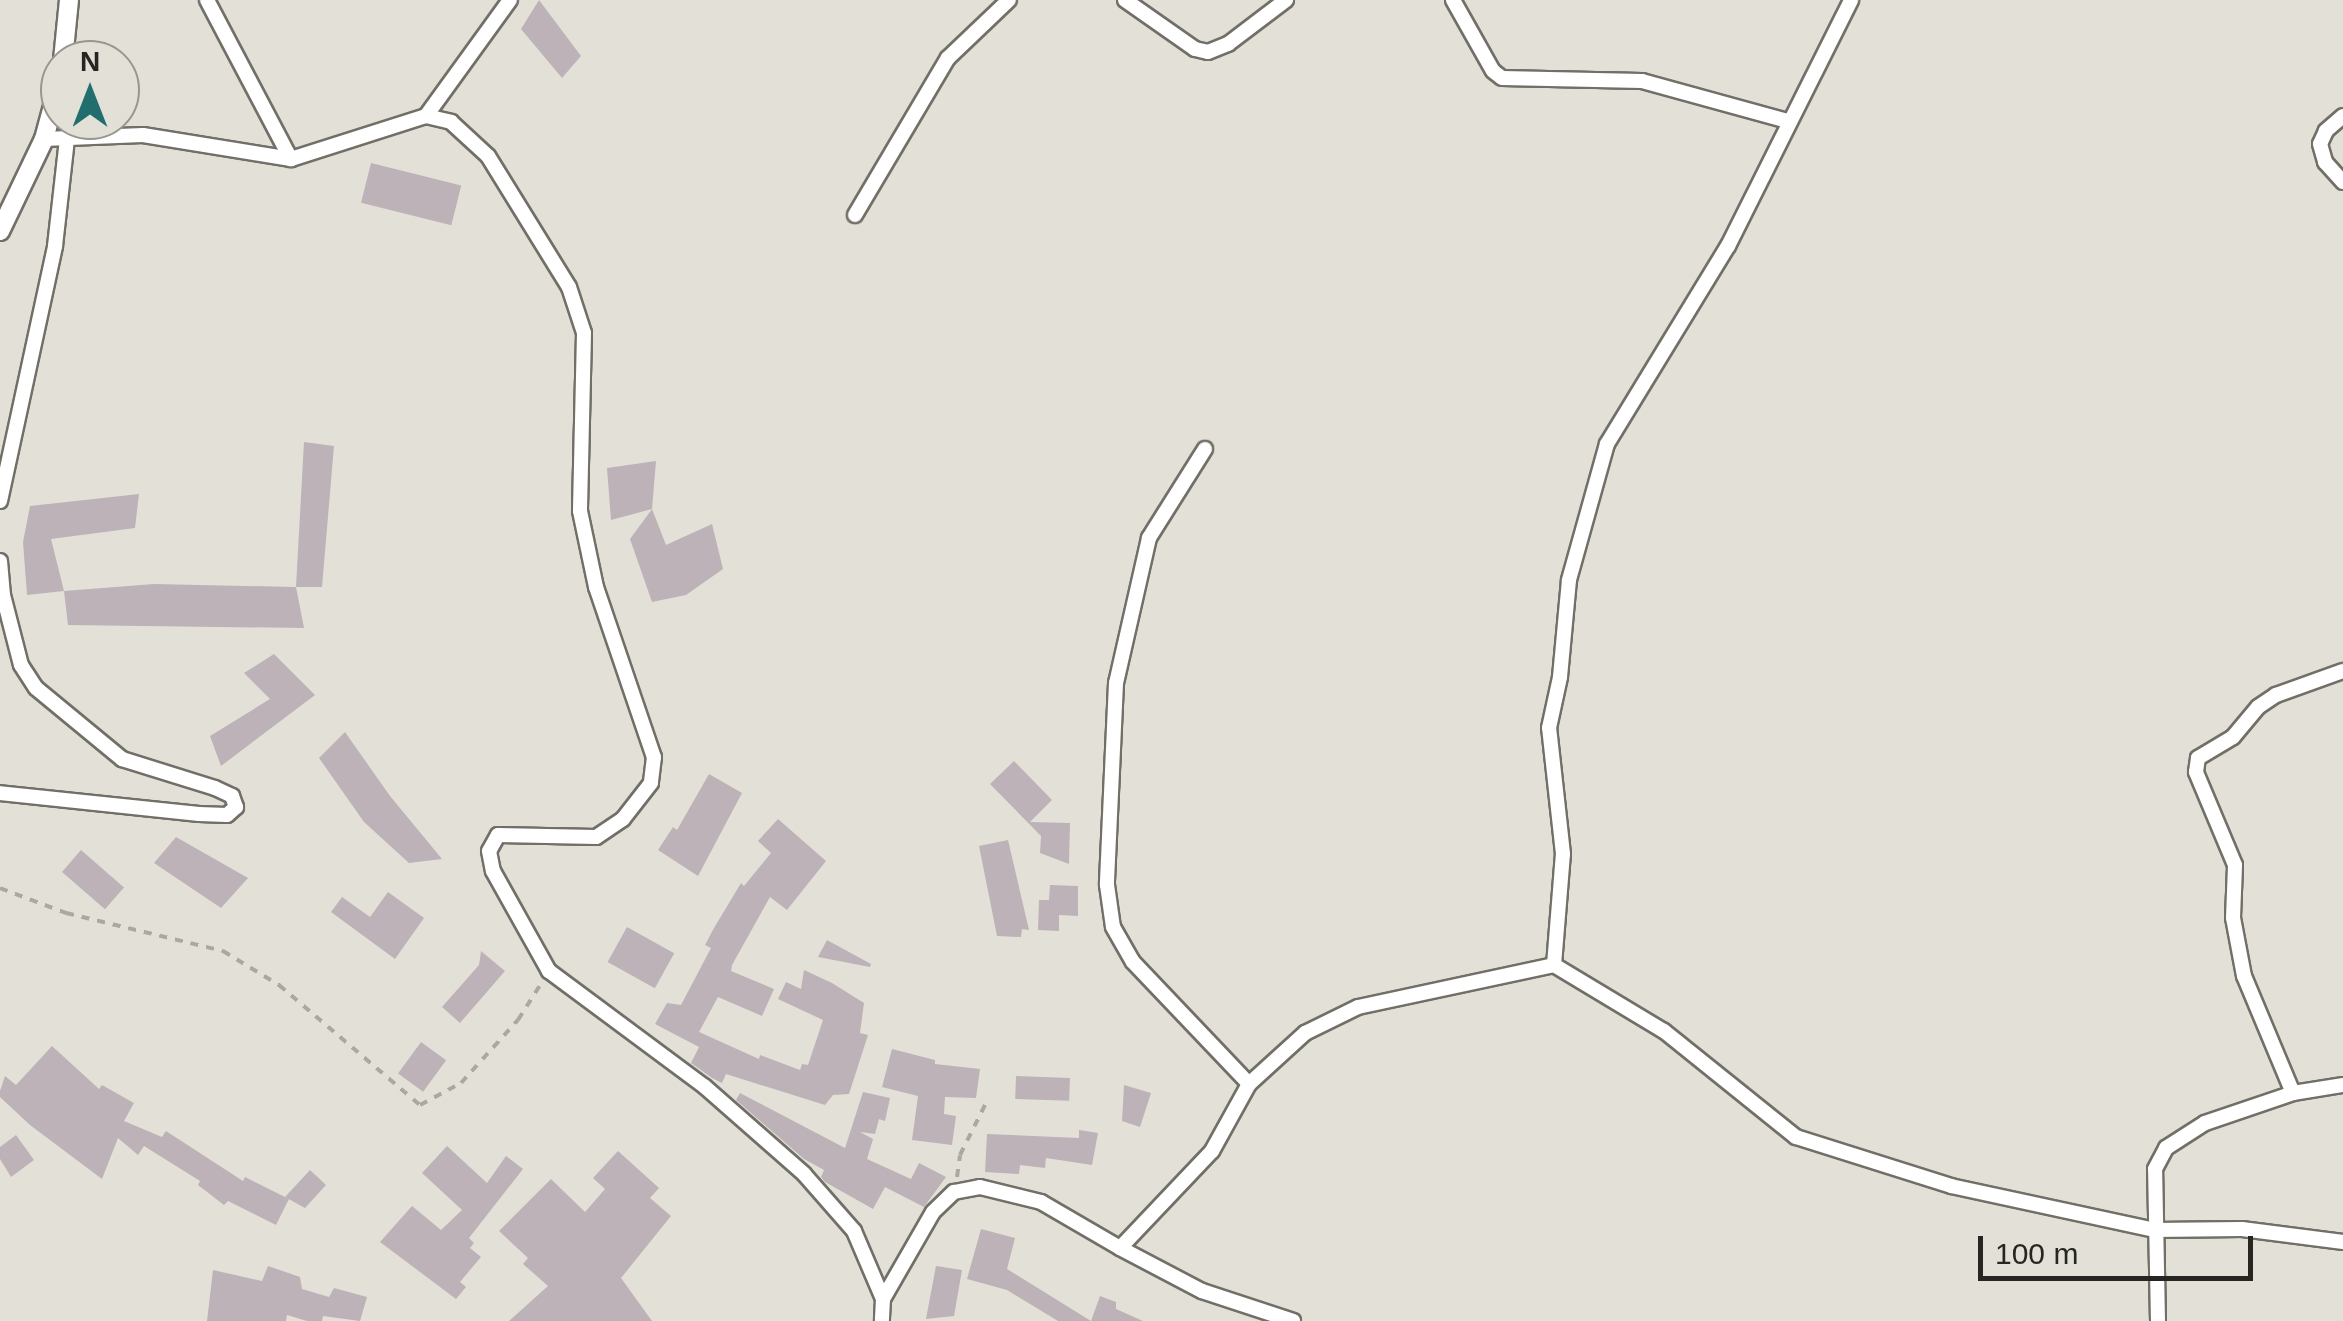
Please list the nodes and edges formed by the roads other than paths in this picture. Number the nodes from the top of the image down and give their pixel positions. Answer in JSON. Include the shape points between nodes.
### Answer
{"nodes":[{"id":1,"x":69,"y":0,"type":"edge"},
{"id":2,"x":207,"y":0,"type":"edge"},
{"id":3,"x":510,"y":0,"type":"edge"},
{"id":4,"x":1009,"y":0,"type":"edge"},
{"id":5,"x":1125,"y":0,"type":"edge"},
{"id":6,"x":1286,"y":0,"type":"edge"},
{"id":7,"x":1453,"y":0,"type":"edge"},
{"id":8,"x":1851,"y":0,"type":"edge"},
{"id":9,"x":64,"y":40,"type":"edge"},
{"id":10,"x":426,"y":116,"type":"junction"},
{"id":11,"x":2343,"y":116,"type":"edge"},
{"id":12,"x":1787,"y":121,"type":"junction"},
{"id":13,"x":140,"y":135,"type":"edge"},
{"id":14,"x":44,"y":140,"type":"edge"},
{"id":15,"x":67,"y":140,"type":"edge"},
{"id":16,"x":291,"y":159,"type":"junction"},
{"id":17,"x":2343,"y":182,"type":"edge"},
{"id":18,"x":855,"y":215,"type":"dead end"},
{"id":19,"x":0,"y":231,"type":"edge"},
{"id":20,"x":1206,"y":449,"type":"dead end"},
{"id":21,"x":0,"y":501,"type":"edge"},
{"id":22,"x":0,"y":561,"type":"edge"},
{"id":23,"x":2343,"y":671,"type":"edge"},
{"id":24,"x":0,"y":793,"type":"edge"},
{"id":25,"x":1554,"y":965,"type":"junction"},
{"id":26,"x":1249,"y":1084,"type":"junction"},
{"id":27,"x":2343,"y":1085,"type":"edge"},
{"id":28,"x":2293,"y":1093,"type":"junction"},
{"id":29,"x":2154,"y":1230,"type":"junction"},
{"id":30,"x":2343,"y":1242,"type":"edge"},
{"id":31,"x":1120,"y":1248,"type":"junction"},
{"id":32,"x":883,"y":1299,"type":"junction"},
{"id":33,"x":882,"y":1321,"type":"edge"},
{"id":34,"x":1293,"y":1321,"type":"edge"},
{"id":35,"x":2158,"y":1321,"type":"edge"}],
"edges":[{"from":1,"to":9,"type":"street"},
{"from":2,"to":16,"type":"street"},
{"from":3,"to":10,"type":"street"},
{"from":4,"to":18,"type":"street","via":[[948,58]]},
{"from":5,"to":6,"type":"street","via":[[1208,52]]},
{"from":7,"to":12,"type":"street","via":[[1502,78],[1642,81]]},
{"from":8,"to":12,"type":"street"},
{"from":10,"to":16,"type":"street"},
{"from":10,"to":32,"type":"street","via":[[451,122],[488,156],[569,288],[584,333],[580,512],[588,559],[654,757],[651,783],[622,820],[596,837],[498,835],[490,851],[492,871],[549,971],[704,1086],[804,1174],[854,1231]]},
{"from":11,"to":17,"type":"street","via":[[2320,144],[2325,162]]},
{"from":12,"to":25,"type":"street","via":[[1728,246],[1606,444],[1569,580],[1549,728],[1563,854]]},
{"from":13,"to":16,"type":"street"},
{"from":14,"to":19,"type":"street"},
{"from":15,"to":21,"type":"street","via":[[55,246]]},
{"from":20,"to":26,"type":"street","via":[[1148,538],[1116,683],[1107,885],[1113,927],[1133,962]]},
{"from":22,"to":24,"type":"street","via":[[21,665],[36,688],[122,759],[215,788],[232,796],[236,807],[227,815],[199,814]]},
{"from":23,"to":28,"type":"street","via":[[2258,707],[2234,736],[2198,758],[2196,772],[2235,865],[2234,918],[2244,976]]},
{"from":25,"to":26,"type":"street","via":[[1358,1007],[1306,1034]]},
{"from":25,"to":29,"type":"street","via":[[1664,1031],[1796,1137],[1950,1186]]},
{"from":26,"to":31,"type":"street","via":[[1212,1151]]},
{"from":27,"to":28,"type":"street"},
{"from":28,"to":29,"type":"street","via":[[2205,1123],[2166,1148],[2155,1170]]},
{"from":29,"to":30,"type":"street","via":[[2242,1229]]},
{"from":29,"to":35,"type":"street"},
{"from":31,"to":32,"type":"street","via":[[1041,1202],[980,1187],[954,1192],[932,1212]]},
{"from":31,"to":34,"type":"street","via":[[1202,1290]]},
{"from":32,"to":33,"type":"street"}]}
